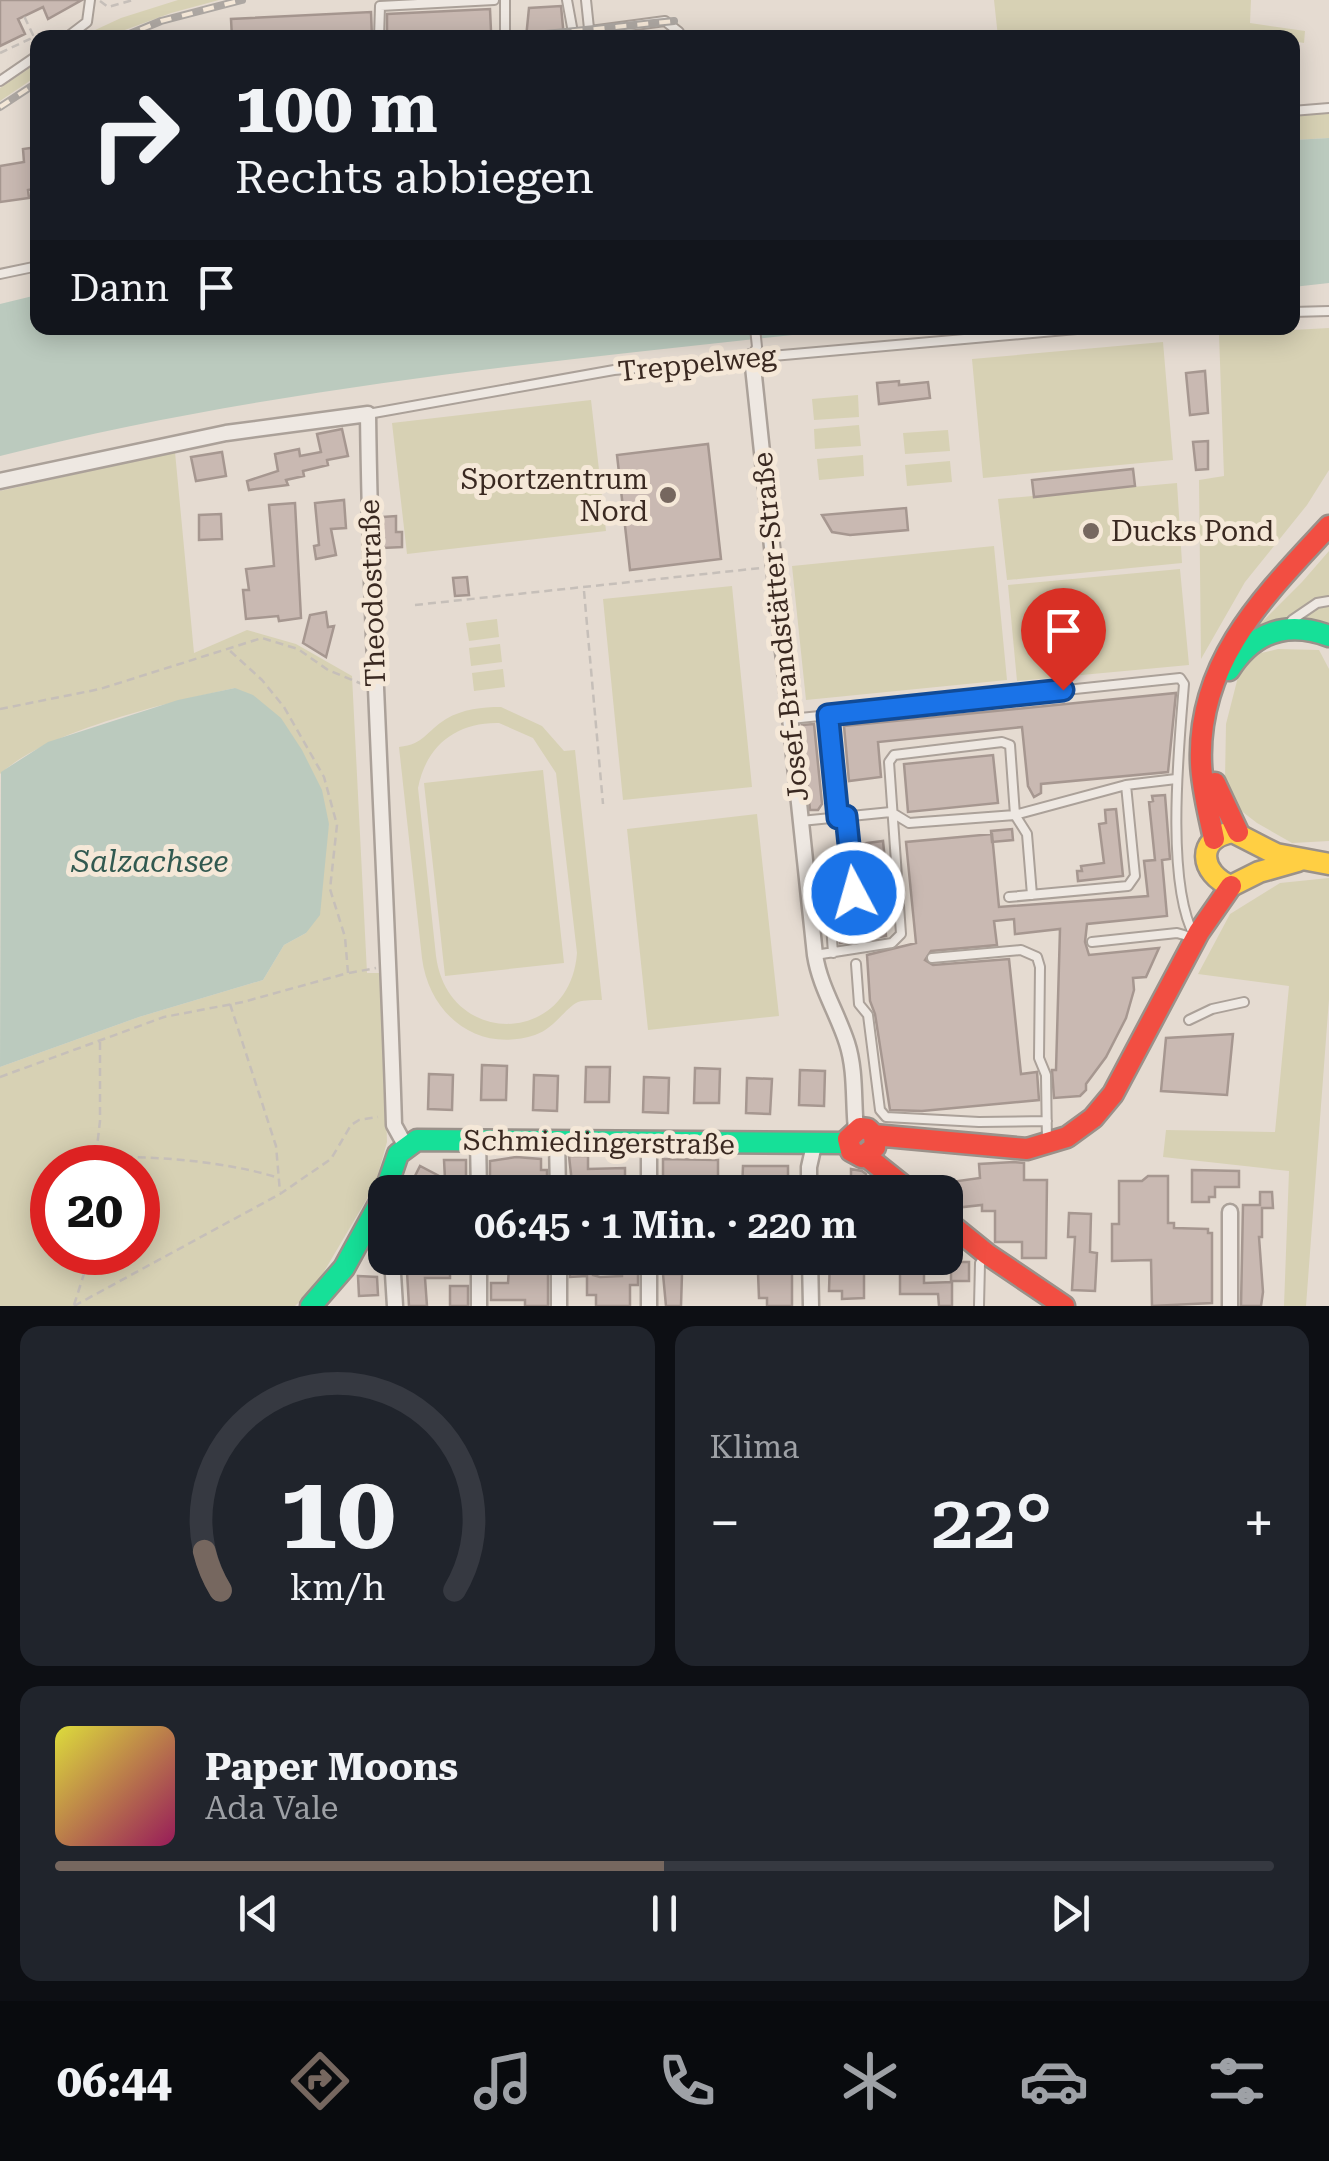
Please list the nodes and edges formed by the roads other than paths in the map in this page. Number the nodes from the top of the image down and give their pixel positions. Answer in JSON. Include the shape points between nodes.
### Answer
{"nodes":[{"id":1,"x":90,"y":0,"type":"edge"},
{"id":2,"x":494,"y":0,"type":"edge"},
{"id":3,"x":506,"y":0,"type":"edge"},
{"id":4,"x":568,"y":0,"type":"edge"},
{"id":5,"x":586,"y":0,"type":"edge"},
{"id":6,"x":76,"y":30,"type":"edge"},
{"id":7,"x":380,"y":30,"type":"edge"},
{"id":8,"x":505,"y":30,"type":"edge"},
{"id":9,"x":573,"y":30,"type":"edge"},
{"id":10,"x":590,"y":30,"type":"edge"},
{"id":11,"x":615,"y":30,"type":"edge"},
{"id":12,"x":676,"y":30,"type":"edge"},
{"id":13,"x":30,"y":60,"type":"edge"},
{"id":14,"x":0,"y":81,"type":"edge"},
{"id":15,"x":1329,"y":108,"type":"edge"},
{"id":16,"x":1300,"y":111,"type":"edge"},
{"id":17,"x":30,"y":268,"type":"edge"},
{"id":18,"x":0,"y":274,"type":"edge"},
{"id":19,"x":1300,"y":312,"type":"edge"},
{"id":20,"x":1329,"y":312,"type":"edge"},
{"id":21,"x":756,"y":335,"type":"edge"},
{"id":22,"x":1007,"y":335,"type":"edge"},
{"id":23,"x":752,"y":357,"type":"junction"},
{"id":24,"x":368,"y":414,"type":"junction"},
{"id":25,"x":0,"y":481,"type":"edge"},
{"id":26,"x":1329,"y":526,"type":"edge"},
{"id":27,"x":1329,"y":601,"type":"edge"},
{"id":28,"x":1280,"y":628,"type":"junction"},
{"id":29,"x":1329,"y":636,"type":"edge"},
{"id":30,"x":828,"y":715,"type":"junction"},
{"id":31,"x":790,"y":719,"type":"junction"},
{"id":32,"x":1176,"y":780,"type":"junction"},
{"id":33,"x":1126,"y":785,"type":"junction"},
{"id":34,"x":892,"y":812,"type":"junction"},
{"id":35,"x":1016,"y":815,"type":"junction"},
{"id":36,"x":842,"y":817,"type":"junction"},
{"id":37,"x":801,"y":821,"type":"junction"},
{"id":38,"x":1238,"y":832,"type":"junction"},
{"id":39,"x":1214,"y":839,"type":"junction"},
{"id":40,"x":1257,"y":847,"type":"junction"},
{"id":41,"x":1298,"y":861,"type":"junction"},
{"id":42,"x":1329,"y":864,"type":"edge"},
{"id":43,"x":1255,"y":874,"type":"junction"},
{"id":44,"x":1211,"y":876,"type":"junction"},
{"id":45,"x":1231,"y":886,"type":"junction"},
{"id":46,"x":898,"y":889,"type":"junction"},
{"id":47,"x":854,"y":893,"type":"junction"},
{"id":48,"x":1032,"y":895,"type":"junction"},
{"id":49,"x":1009,"y":897,"type":"dead end"},
{"id":50,"x":1197,"y":935,"type":"junction"},
{"id":51,"x":1092,"y":942,"type":"dead end"},
{"id":52,"x":834,"y":953,"type":"junction"},
{"id":53,"x":815,"y":954,"type":"junction"},
{"id":54,"x":932,"y":958,"type":"dead end"},
{"id":55,"x":856,"y":964,"type":"dead end"},
{"id":56,"x":1244,"y":1002,"type":"dead end"},
{"id":57,"x":859,"y":1004,"type":"junction"},
{"id":58,"x":1189,"y":1020,"type":"dead end"},
{"id":59,"x":839,"y":1022,"type":"junction"},
{"id":60,"x":1047,"y":1121,"type":"junction"},
{"id":61,"x":859,"y":1136,"type":"junction"},
{"id":62,"x":478,"y":1139,"type":"junction"},
{"id":63,"x":557,"y":1139,"type":"junction"},
{"id":64,"x":649,"y":1142,"type":"junction"},
{"id":65,"x":404,"y":1145,"type":"junction"},
{"id":66,"x":1047,"y":1145,"type":"junction"},
{"id":67,"x":814,"y":1146,"type":"junction"},
{"id":68,"x":390,"y":1175,"type":"edge"},
{"id":69,"x":478,"y":1175,"type":"edge"},
{"id":70,"x":558,"y":1175,"type":"edge"},
{"id":71,"x":649,"y":1175,"type":"edge"},
{"id":72,"x":808,"y":1175,"type":"edge"},
{"id":73,"x":890,"y":1175,"type":"edge"},
{"id":74,"x":1230,"y":1212,"type":"dead end"},
{"id":75,"x":368,"y":1224,"type":"edge"},
{"id":76,"x":963,"y":1235,"type":"edge"},
{"id":77,"x":987,"y":1254,"type":"junction"},
{"id":78,"x":393,"y":1275,"type":"edge"},
{"id":79,"x":479,"y":1275,"type":"edge"},
{"id":80,"x":558,"y":1275,"type":"edge"},
{"id":81,"x":649,"y":1275,"type":"edge"},
{"id":82,"x":810,"y":1275,"type":"edge"},
{"id":83,"x":311,"y":1306,"type":"edge"},
{"id":84,"x":395,"y":1306,"type":"edge"},
{"id":85,"x":479,"y":1306,"type":"edge"},
{"id":86,"x":559,"y":1306,"type":"edge"},
{"id":87,"x":649,"y":1306,"type":"edge"},
{"id":88,"x":811,"y":1306,"type":"edge"},
{"id":89,"x":979,"y":1306,"type":"edge"},
{"id":90,"x":1064,"y":1306,"type":"edge"},
{"id":91,"x":1230,"y":1306,"type":"edge"}],
"edges":[{"from":1,"to":6,"type":"lane","via":[[87,22]]},
{"from":2,"to":7,"type":"lane","via":[[380,6]]},
{"from":3,"to":8,"type":"lane"},
{"from":4,"to":9,"type":"lane"},
{"from":5,"to":10,"type":"lane"},
{"from":11,"to":12,"type":"lane","via":[[665,22]]},
{"from":13,"to":14,"type":"lane"},
{"from":15,"to":16,"type":"lane"},
{"from":17,"to":18,"type":"lane"},
{"from":19,"to":20,"type":"lane"},
{"from":21,"to":23,"type":"lane"},
{"from":22,"to":23,"type":"lane","name":"Treppelweg"},
{"from":23,"to":24,"type":"lane","name":"Treppelweg","via":[[614,370]]},
{"from":23,"to":31,"type":"street","name":"Josef-Brandstätter-Straße"},
{"from":24,"to":25,"type":"street","via":[[226,433]]},
{"from":24,"to":65,"type":"street","name":"Theodostraße","via":[[394,1125]]},
{"from":26,"to":39,"type":"main road","via":[[1258,600],[1212,680],[1201,748]]},
{"from":27,"to":28,"type":"lane"},
{"from":28,"to":29,"type":"main road"},
{"from":28,"to":38,"type":"main road","via":[[1244,648],[1218,696],[1214,778]]},
{"from":30,"to":31,"type":"lane"},
{"from":30,"to":32,"type":"lane","via":[[1180,678]]},
{"from":30,"to":36,"type":"lane"},
{"from":31,"to":37,"type":"street","name":"Josef-Brandstätter-Straße"},
{"from":32,"to":33,"type":"lane"},
{"from":32,"to":50,"type":"lane","via":[[1186,922]]},
{"from":33,"to":35,"type":"lane"},
{"from":33,"to":48,"type":"lane","via":[[1135,876],[1128,886]]},
{"from":34,"to":35,"type":"lane","via":[[909,822]]},
{"from":34,"to":35,"type":"lane","via":[[894,755],[1002,742],[1010,745]]},
{"from":34,"to":36,"type":"lane"},
{"from":34,"to":46,"type":"lane"},
{"from":35,"to":48,"type":"lane","via":[[1027,834]]},
{"from":36,"to":37,"type":"lane"},
{"from":36,"to":47,"type":"lane"},
{"from":37,"to":53,"type":"street","name":"Josef-Brandstätter-Straße"},
{"from":38,"to":39,"type":"main road"},
{"from":38,"to":40,"type":"main road"},
{"from":39,"to":44,"type":"main road","via":[[1206,855]]},
{"from":40,"to":41,"type":"main road"},
{"from":40,"to":43,"type":"main road"},
{"from":41,"to":42,"type":"main road"},
{"from":41,"to":43,"type":"main road"},
{"from":43,"to":45,"type":"main road"},
{"from":44,"to":45,"type":"main road"},
{"from":44,"to":50,"type":"main road"},
{"from":45,"to":50,"type":"main road"},
{"from":46,"to":47,"type":"lane"},
{"from":46,"to":52,"type":"lane","via":[[901,934],[892,943]]},
{"from":47,"to":52,"type":"lane","via":[[829,896]]},
{"from":48,"to":49,"type":"lane"},
{"from":50,"to":51,"type":"lane"},
{"from":50,"to":66,"type":"main road","via":[[1113,1094],[1093,1118]]},
{"from":52,"to":53,"type":"lane"},
{"from":53,"to":59,"type":"street","name":"Josef-Brandstätter-Straße"},
{"from":54,"to":60,"type":"lane","via":[[1021,950],[1036,957]]},
{"from":55,"to":57,"type":"lane"},
{"from":56,"to":58,"type":"lane"},
{"from":57,"to":59,"type":"lane"},
{"from":57,"to":60,"type":"lane","via":[[868,1014],[886,1117]]},
{"from":59,"to":61,"type":"street","name":"Josef-Brandstätter-Straße","via":[[853,1069]]},
{"from":60,"to":66,"type":"lane"},
{"from":61,"to":66,"type":"main road"},
{"from":61,"to":67,"type":"main road","name":"Schmiedingerstraße"},
{"from":61,"to":73,"type":"main road","via":[[854,1154]]},
{"from":62,"to":63,"type":"main road","name":"Schmiedingerstraße"},
{"from":62,"to":65,"type":"main road","name":"Schmiedingerstraße"},
{"from":62,"to":69,"type":"street"},
{"from":63,"to":64,"type":"main road","name":"Schmiedingerstraße"},
{"from":63,"to":70,"type":"street"},
{"from":64,"to":67,"type":"main road","name":"Schmiedingerstraße"},
{"from":64,"to":71,"type":"street"},
{"from":65,"to":68,"type":"main road"},
{"from":67,"to":72,"type":"street"},
{"from":74,"to":91,"type":"street"},
{"from":75,"to":83,"type":"main road","via":[[338,1276]]},
{"from":76,"to":77,"type":"main road"},
{"from":77,"to":89,"type":"lane","via":[[980,1264]]},
{"from":77,"to":90,"type":"main road"},
{"from":78,"to":84,"type":"street"},
{"from":79,"to":85,"type":"street"},
{"from":80,"to":86,"type":"street"},
{"from":81,"to":87,"type":"street"},
{"from":82,"to":88,"type":"street"}]}
